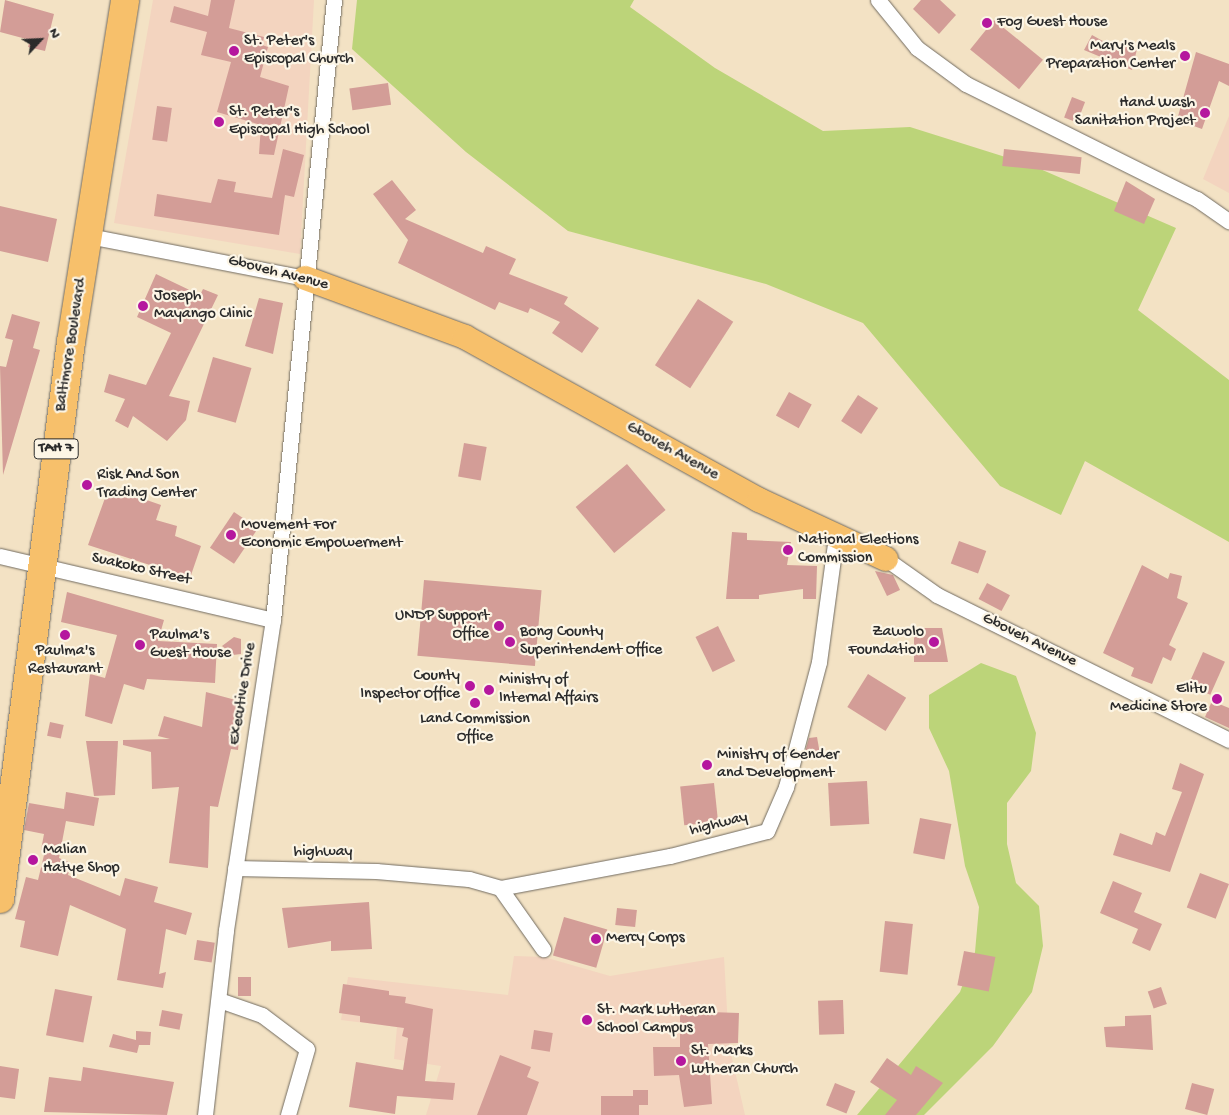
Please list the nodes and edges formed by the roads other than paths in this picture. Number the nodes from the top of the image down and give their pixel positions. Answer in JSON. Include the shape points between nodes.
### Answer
{"nodes":[{"id":1,"x":125,"y":0,"type":"edge"},
{"id":2,"x":334,"y":0,"type":"edge"},
{"id":3,"x":878,"y":0,"type":"edge"},
{"id":4,"x":1229,"y":221,"type":"edge"},
{"id":5,"x":89,"y":236,"type":"junction"},
{"id":6,"x":305,"y":278,"type":"junction"},
{"id":7,"x":836,"y":537,"type":"junction"},
{"id":8,"x":0,"y":556,"type":"edge"},
{"id":9,"x":886,"y":559,"type":"joint"},
{"id":10,"x":41,"y":564,"type":"junction"},
{"id":11,"x":273,"y":620,"type":"junction"},
{"id":12,"x":1229,"y":740,"type":"edge"},
{"id":13,"x":235,"y":868,"type":"junction"},
{"id":14,"x":500,"y":888,"type":"junction"},
{"id":15,"x":0,"y":899,"type":"edge"},
{"id":16,"x":543,"y":948,"type":"dead end"},
{"id":17,"x":222,"y":1001,"type":"junction"},
{"id":18,"x":205,"y":1115,"type":"edge"},
{"id":19,"x":288,"y":1115,"type":"edge"}],
"edges":[{"from":1,"to":5,"type":"highway","name":"Baltimore Boulevard","number":"TAH 7"},
{"from":2,"to":6,"type":"street","name":"Executive Drive"},
{"from":3,"to":4,"type":"street","via":[[916,48],[966,84],[1197,199]]},
{"from":5,"to":6,"type":"street","name":"Gboveh Avenue"},
{"from":5,"to":10,"type":"highway","name":"Baltimore Boulevard","number":"TAH 7"},
{"from":6,"to":7,"type":"main road","name":"Gboveh Avenue","via":[[465,336],[759,500]]},
{"from":6,"to":11,"type":"street","name":"Executive Drive"},
{"from":7,"to":9,"type":"main road","name":"Gboveh Avenue"},
{"from":7,"to":14,"type":"street","name":"highway","via":[[818,662],[786,787],[767,831],[670,856]]},
{"from":8,"to":10,"type":"street","name":"Suakoko Street"},
{"from":9,"to":12,"type":"street","name":"Gboveh Avenue","via":[[937,596]]},
{"from":10,"to":11,"type":"street","name":"Suakoko Street"},
{"from":10,"to":15,"type":"highway","name":"Baltimore Boulevard","number":"TAH 7"},
{"from":11,"to":13,"type":"street","name":"Executive Drive"},
{"from":13,"to":14,"type":"street","name":"highway","via":[[376,871],[469,879]]},
{"from":13,"to":17,"type":"street","name":"Executive Drive"},
{"from":14,"to":16,"type":"street"},
{"from":17,"to":18,"type":"street","name":"Executive Drive"},
{"from":17,"to":19,"type":"street","via":[[262,1015],[307,1049]]}]}
